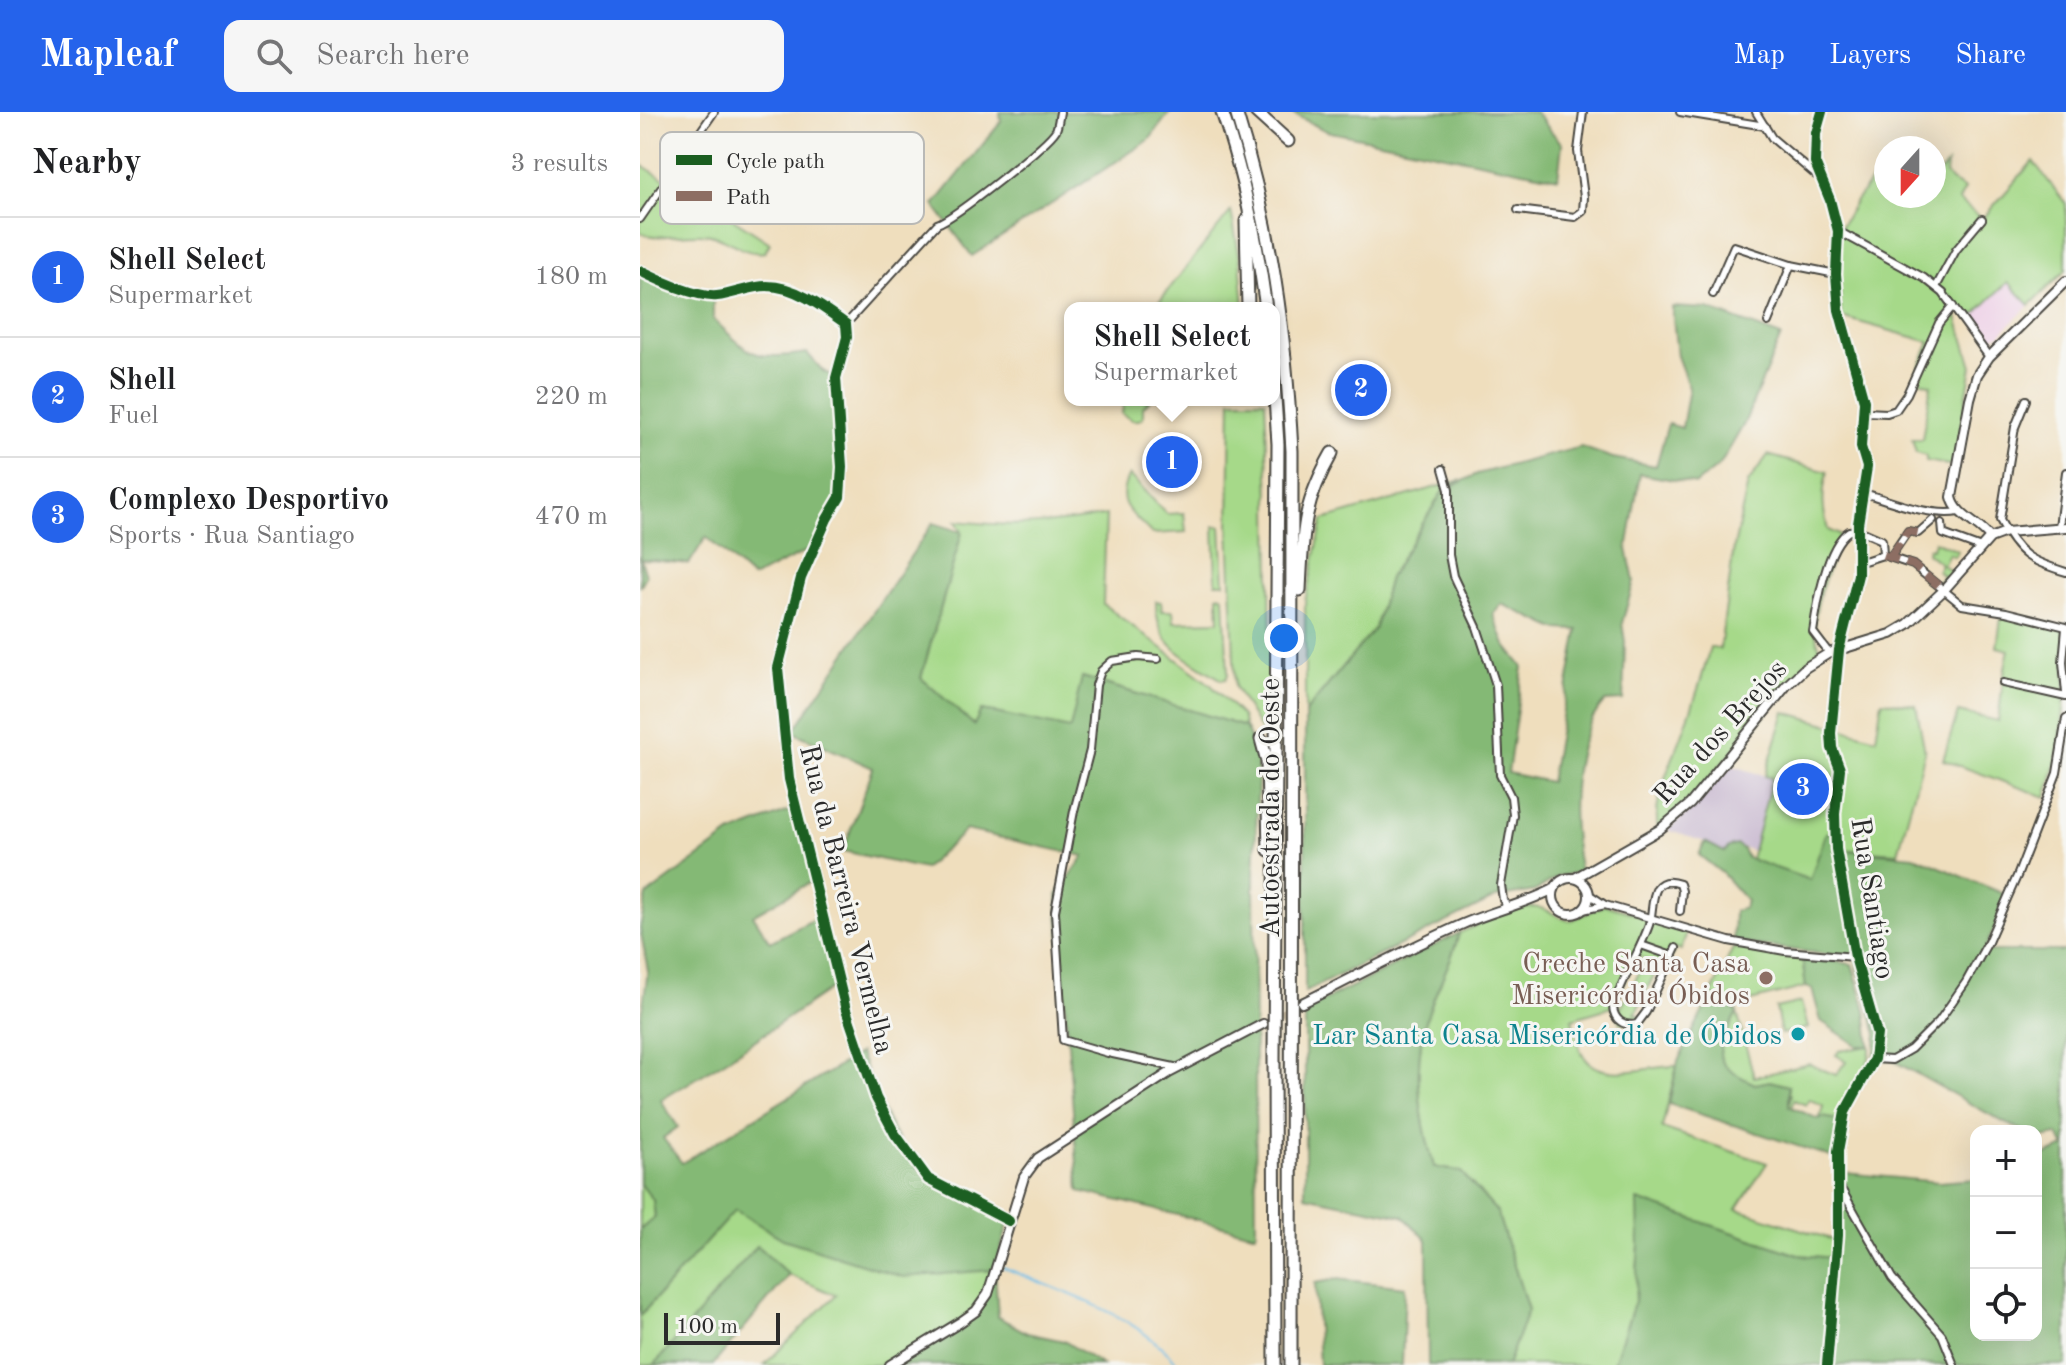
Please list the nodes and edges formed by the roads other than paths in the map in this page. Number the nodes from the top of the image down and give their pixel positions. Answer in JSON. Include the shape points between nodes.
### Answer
{"nodes":[{"id":1,"x":714,"y":112,"type":"edge"},
{"id":2,"x":1060,"y":112,"type":"edge"},
{"id":3,"x":1222,"y":112,"type":"edge"},
{"id":4,"x":1236,"y":112,"type":"edge"},
{"id":5,"x":1256,"y":112,"type":"edge"},
{"id":6,"x":1583,"y":112,"type":"edge"},
{"id":7,"x":1680,"y":112,"type":"edge"},
{"id":8,"x":1756,"y":112,"type":"edge"},
{"id":9,"x":1822,"y":112,"type":"edge"},
{"id":10,"x":1765,"y":126,"type":"junction"},
{"id":11,"x":700,"y":132,"type":"edge"},
{"id":12,"x":1288,"y":141,"type":"dead end"},
{"id":13,"x":1821,"y":179,"type":"junction"},
{"id":14,"x":1244,"y":185,"type":"junction"},
{"id":15,"x":660,"y":190,"type":"edge"},
{"id":16,"x":1518,"y":210,"type":"dead end"},
{"id":17,"x":640,"y":219,"type":"edge"},
{"id":18,"x":1982,"y":219,"type":"dead end"},
{"id":19,"x":1838,"y":231,"type":"junction"},
{"id":20,"x":1791,"y":265,"type":"junction"},
{"id":21,"x":640,"y":271,"type":"edge"},
{"id":22,"x":1836,"y":274,"type":"junction"},
{"id":23,"x":2066,"y":281,"type":"edge"},
{"id":24,"x":1936,"y":287,"type":"junction"},
{"id":25,"x":1713,"y":294,"type":"dead end"},
{"id":26,"x":1248,"y":302,"type":"edge"},
{"id":27,"x":1265,"y":302,"type":"edge"},
{"id":28,"x":1280,"y":302,"type":"edge"},
{"id":29,"x":1280,"y":304,"type":"edge"},
{"id":30,"x":1953,"y":306,"type":"junction"},
{"id":31,"x":1768,"y":322,"type":"dead end"},
{"id":32,"x":846,"y":324,"type":"junction"},
{"id":33,"x":1989,"y":357,"type":"junction"},
{"id":34,"x":2026,"y":400,"type":"dead end"},
{"id":35,"x":1276,"y":406,"type":"edge"},
{"id":36,"x":1865,"y":412,"type":"junction"},
{"id":37,"x":1332,"y":453,"type":"dead end"},
{"id":38,"x":1443,"y":469,"type":"dead end"},
{"id":39,"x":2066,"y":473,"type":"edge"},
{"id":40,"x":1861,"y":492,"type":"junction"},
{"id":41,"x":1929,"y":509,"type":"junction"},
{"id":42,"x":1955,"y":512,"type":"junction"},
{"id":43,"x":1933,"y":520,"type":"junction"},
{"id":44,"x":1942,"y":523,"type":"junction"},
{"id":45,"x":2062,"y":527,"type":"edge"},
{"id":46,"x":1859,"y":530,"type":"junction"},
{"id":47,"x":2006,"y":532,"type":"junction"},
{"id":48,"x":1990,"y":538,"type":"junction"},
{"id":49,"x":1981,"y":548,"type":"junction"},
{"id":50,"x":1887,"y":556,"type":"junction"},
{"id":51,"x":1858,"y":563,"type":"junction"},
{"id":52,"x":2066,"y":572,"type":"edge"},
{"id":53,"x":1944,"y":590,"type":"junction"},
{"id":54,"x":1293,"y":622,"type":"junction"},
{"id":55,"x":2066,"y":628,"type":"edge"},
{"id":56,"x":1839,"y":650,"type":"junction"},
{"id":57,"x":1829,"y":653,"type":"junction"},
{"id":58,"x":1158,"y":659,"type":"dead end"},
{"id":59,"x":2003,"y":683,"type":"dead end"},
{"id":60,"x":2066,"y":695,"type":"edge"},
{"id":61,"x":2066,"y":718,"type":"edge"},
{"id":62,"x":2066,"y":727,"type":"edge"},
{"id":63,"x":2063,"y":736,"type":"junction"},
{"id":64,"x":1261,"y":739,"type":"dead end"},
{"id":65,"x":1592,"y":870,"type":"junction"},
{"id":66,"x":1575,"y":878,"type":"junction"},
{"id":67,"x":1554,"y":889,"type":"junction"},
{"id":68,"x":1589,"y":890,"type":"junction"},
{"id":69,"x":1532,"y":900,"type":"junction"},
{"id":70,"x":1555,"y":904,"type":"junction"},
{"id":71,"x":1605,"y":905,"type":"junction"},
{"id":72,"x":1507,"y":906,"type":"junction"},
{"id":73,"x":1583,"y":910,"type":"junction"},
{"id":74,"x":1680,"y":911,"type":"dead end"},
{"id":75,"x":1651,"y":918,"type":"junction"},
{"id":76,"x":1276,"y":922,"type":"junction"},
{"id":77,"x":1641,"y":945,"type":"junction"},
{"id":78,"x":1676,"y":948,"type":"dead end"},
{"id":79,"x":1672,"y":956,"type":"junction"},
{"id":80,"x":1855,"y":957,"type":"junction"},
{"id":81,"x":1302,"y":1003,"type":"tunnel mouth"},
{"id":82,"x":1263,"y":1024,"type":"tunnel mouth"},
{"id":83,"x":1874,"y":1059,"type":"junction"},
{"id":84,"x":1179,"y":1068,"type":"junction"},
{"id":85,"x":1838,"y":1182,"type":"junction"},
{"id":86,"x":1009,"y":1221,"type":"junction"},
{"id":87,"x":890,"y":1365,"type":"edge"},
{"id":88,"x":1275,"y":1365,"type":"edge"},
{"id":89,"x":1291,"y":1365,"type":"edge"},
{"id":90,"x":1827,"y":1365,"type":"edge"},
{"id":91,"x":1954,"y":1365,"type":"edge"}],
"edges":[{"from":1,"to":11,"type":"street"},
{"from":2,"to":32,"type":"street","via":[[1048,138],[937,224]]},
{"from":3,"to":14,"type":"highway"},
{"from":4,"to":28,"type":"highway","name":"Autoestrada do Oeste"},
{"from":5,"to":12,"type":"highway"},
{"from":6,"to":16,"type":"street","via":[[1578,151],[1583,211],[1575,217]]},
{"from":7,"to":10,"type":"street"},
{"from":8,"to":10,"type":"street"},
{"from":9,"to":13,"type":"street","name":"Rua Santiago","via":[[1815,153]]},
{"from":10,"to":13,"type":"street"},
{"from":13,"to":19,"type":"street","name":"Rua Santiago"},
{"from":14,"to":26,"type":"highway"},
{"from":14,"to":27,"type":"highway"},
{"from":15,"to":17,"type":"street"},
{"from":18,"to":24,"type":"street","via":[[1956,250]]},
{"from":19,"to":22,"type":"street","name":"Rua Santiago"},
{"from":19,"to":24,"type":"street"},
{"from":20,"to":22,"type":"street"},
{"from":20,"to":25,"type":"street","via":[[1734,246]]},
{"from":20,"to":31,"type":"street"},
{"from":21,"to":32,"type":"street","via":[[713,296],[768,286],[791,291]]},
{"from":22,"to":36,"type":"street","name":"Rua Santiago","via":[[1839,310]]},
{"from":23,"to":33,"type":"street"},
{"from":24,"to":30,"type":"street"},
{"from":29,"to":54,"type":"highway","name":"Autoestrada do Oeste","via":[[1292,451]]},
{"from":30,"to":33,"type":"street"},
{"from":30,"to":36,"type":"street","via":[[1939,323],[1896,410]]},
{"from":32,"to":86,"type":"street","name":"Rua da Barreira Vermelha","via":[[836,378],[840,497],[801,578],[778,668],[789,779],[846,1010],[876,1098],[928,1179]]},
{"from":33,"to":42,"type":"street","via":[[1970,399]]},
{"from":34,"to":47,"type":"street","via":[[2007,472],[2000,520]]},
{"from":35,"to":76,"type":"highway","name":"Autoestrada do Oeste"},
{"from":36,"to":40,"type":"street","name":"Rua Santiago","via":[[1861,447],[1867,467]]},
{"from":37,"to":54,"type":"highway","via":[[1307,504]]},
{"from":38,"to":72,"type":"street","via":[[1449,490],[1453,576],[1496,685],[1500,775],[1513,815],[1501,885]]},
{"from":39,"to":45,"type":"street"},
{"from":40,"to":41,"type":"street"},
{"from":40,"to":46,"type":"street","name":"Rua Santiago"},
{"from":41,"to":42,"type":"street"},
{"from":41,"to":43,"type":"street"},
{"from":42,"to":44,"type":"street"},
{"from":42,"to":48,"type":"street"},
{"from":43,"to":44,"type":"street"},
{"from":43,"to":50,"type":"street","via":[[1918,533],[1908,531]]},
{"from":44,"to":49,"type":"street","via":[[1943,534]]},
{"from":45,"to":47,"type":"street"},
{"from":46,"to":50,"type":"street","via":[[1882,540]]},
{"from":46,"to":51,"type":"street","name":"Rua Santiago"},
{"from":46,"to":57,"type":"street","via":[[1844,534],[1837,544],[1816,608],[1813,632]]},
{"from":47,"to":48,"type":"street"},
{"from":47,"to":52,"type":"street","via":[[2031,561]]},
{"from":48,"to":49,"type":"street","name":"Rua dos Brejos"},
{"from":49,"to":53,"type":"street","name":"Rua dos Brejos"},
{"from":50,"to":51,"type":"street"},
{"from":50,"to":53,"type":"street","via":[[1913,565]]},
{"from":51,"to":56,"type":"street","name":"Rua Santiago"},
{"from":53,"to":55,"type":"street","via":[[1962,605]]},
{"from":53,"to":56,"type":"street","name":"Rua dos Brejos","via":[[1891,634]]},
{"from":54,"to":89,"type":"highway","name":"Autoestrada do Oeste"},
{"from":55,"to":60,"type":"street"},
{"from":56,"to":57,"type":"street","name":"Rua dos Brejos"},
{"from":56,"to":80,"type":"street","name":"Rua Santiago","via":[[1831,733],[1840,769],[1836,849]]},
{"from":57,"to":65,"type":"street","name":"Rua dos Brejos","via":[[1786,686],[1690,804],[1659,830]]},
{"from":58,"to":84,"type":"street","via":[[1112,661],[1101,671],[1090,750],[1055,911],[1063,1040]]},
{"from":59,"to":60,"type":"street"},
{"from":61,"to":63,"type":"street"},
{"from":62,"to":63,"type":"street"},
{"from":63,"to":83,"type":"street","via":[[2057,773],[2018,874],[1968,978],[1939,1021],[1911,1049],[1892,1060]]},
{"from":64,"to":76,"type":"highway","via":[[1267,761],[1269,875]]},
{"from":65,"to":66,"type":"street","name":"Rua dos Brejos"},
{"from":65,"to":68,"type":"street"},
{"from":66,"to":67,"type":"street","via":[[1562,880]]},
{"from":66,"to":68,"type":"street"},
{"from":67,"to":69,"type":"street"},
{"from":67,"to":70,"type":"street"},
{"from":68,"to":71,"type":"street"},
{"from":68,"to":73,"type":"street"},
{"from":69,"to":70,"type":"street"},
{"from":69,"to":72,"type":"street"},
{"from":70,"to":73,"type":"street","via":[[1568,914]]},
{"from":71,"to":73,"type":"street"},
{"from":71,"to":75,"type":"street"},
{"from":72,"to":81,"type":"street"},
{"from":74,"to":75,"type":"street","via":[[1680,884],[1671,880],[1657,888]]},
{"from":75,"to":77,"type":"street"},
{"from":75,"to":80,"type":"street","via":[[1729,941]]},
{"from":76,"to":88,"type":"highway","name":"Autoestrada do Oeste"},
{"from":77,"to":79,"type":"street"},
{"from":77,"to":79,"type":"street","via":[[1613,1007],[1621,1023],[1629,1026],[1646,1012]]},
{"from":78,"to":79,"type":"street"},
{"from":80,"to":83,"type":"street","name":"Rua Santiago","via":[[1877,1034]]},
{"from":82,"to":84,"type":"street"},
{"from":83,"to":85,"type":"street","via":[[1845,1112]]},
{"from":84,"to":86,"type":"street","via":[[1038,1158],[1024,1177]]},
{"from":85,"to":90,"type":"street"},
{"from":85,"to":91,"type":"street","via":[[1892,1278],[1942,1335]]},
{"from":86,"to":87,"type":"street","via":[[988,1294],[976,1311]]}]}
